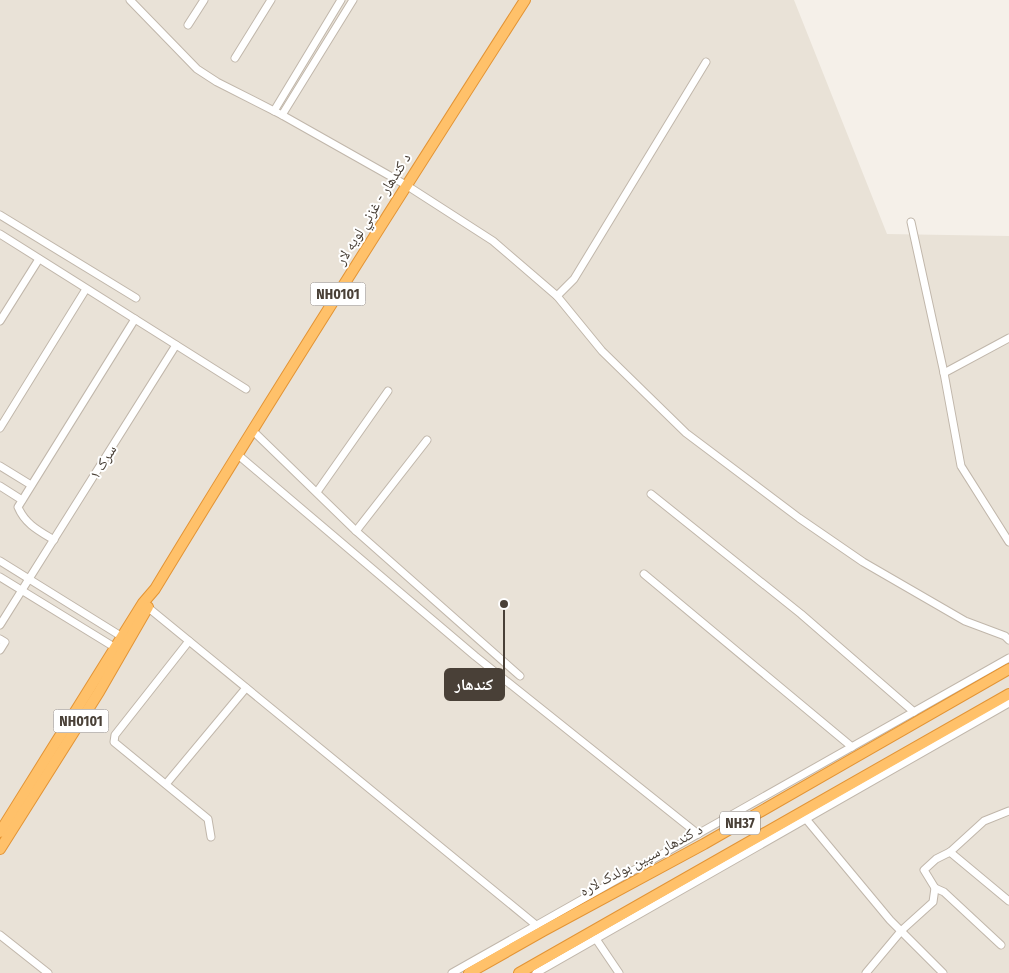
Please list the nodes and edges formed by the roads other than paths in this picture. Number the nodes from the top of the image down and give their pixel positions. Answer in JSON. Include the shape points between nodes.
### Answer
{"nodes":[{"id":1,"x":130,"y":0,"type":"edge"},
{"id":2,"x":204,"y":0,"type":"edge"},
{"id":3,"x":271,"y":0,"type":"edge"},
{"id":4,"x":341,"y":0,"type":"edge"},
{"id":5,"x":353,"y":0,"type":"edge"},
{"id":6,"x":525,"y":0,"type":"edge"},
{"id":7,"x":188,"y":25,"type":"dead end"},
{"id":8,"x":235,"y":58,"type":"dead end"},
{"id":9,"x":706,"y":62,"type":"dead end"},
{"id":10,"x":274,"y":111,"type":"junction"},
{"id":11,"x":282,"y":115,"type":"junction"},
{"id":12,"x":406,"y":185,"type":"junction"},
{"id":13,"x":0,"y":215,"type":"edge"},
{"id":14,"x":911,"y":222,"type":"dead end"},
{"id":15,"x":0,"y":234,"type":"edge"},
{"id":16,"x":39,"y":258,"type":"junction"},
{"id":17,"x":86,"y":288,"type":"junction"},
{"id":18,"x":557,"y":296,"type":"junction"},
{"id":19,"x":136,"y":298,"type":"dead end"},
{"id":20,"x":135,"y":319,"type":"junction"},
{"id":21,"x":0,"y":321,"type":"edge"},
{"id":22,"x":1009,"y":338,"type":"edge"},
{"id":23,"x":176,"y":345,"type":"junction"},
{"id":24,"x":944,"y":373,"type":"junction"},
{"id":25,"x":246,"y":389,"type":"dead end"},
{"id":26,"x":388,"y":391,"type":"dead end"},
{"id":27,"x":0,"y":428,"type":"edge"},
{"id":28,"x":252,"y":430,"type":"junction"},
{"id":29,"x":427,"y":440,"type":"dead end"},
{"id":30,"x":237,"y":454,"type":"junction"},
{"id":31,"x":0,"y":466,"type":"edge"},
{"id":32,"x":0,"y":486,"type":"edge"},
{"id":33,"x":31,"y":486,"type":"junction"},
{"id":34,"x":316,"y":492,"type":"junction"},
{"id":35,"x":651,"y":494,"type":"dead end"},
{"id":36,"x":22,"y":500,"type":"junction"},
{"id":37,"x":356,"y":531,"type":"junction"},
{"id":38,"x":54,"y":540,"type":"junction"},
{"id":39,"x":1009,"y":542,"type":"edge"},
{"id":40,"x":0,"y":561,"type":"edge"},
{"id":41,"x":644,"y":574,"type":"dead end"},
{"id":42,"x":0,"y":577,"type":"edge"},
{"id":43,"x":29,"y":579,"type":"junction"},
{"id":44,"x":22,"y":590,"type":"junction"},
{"id":45,"x":146,"y":605,"type":"junction"},
{"id":46,"x":0,"y":625,"type":"edge"},
{"id":47,"x":126,"y":638,"type":"junction"},
{"id":48,"x":0,"y":639,"type":"edge"},
{"id":49,"x":1009,"y":640,"type":"edge"},
{"id":50,"x":189,"y":641,"type":"junction"},
{"id":51,"x":0,"y":650,"type":"edge"},
{"id":52,"x":119,"y":650,"type":"junction"},
{"id":53,"x":1009,"y":658,"type":"edge"},
{"id":54,"x":1009,"y":669,"type":"edge"},
{"id":55,"x":520,"y":676,"type":"dead end"},
{"id":56,"x":246,"y":688,"type":"junction"},
{"id":57,"x":1009,"y":694,"type":"edge"},
{"id":58,"x":1009,"y":703,"type":"edge"},
{"id":59,"x":914,"y":712,"type":"junction"},
{"id":60,"x":852,"y":747,"type":"junction"},
{"id":61,"x":166,"y":784,"type":"junction"},
{"id":62,"x":1009,"y":811,"type":"edge"},
{"id":63,"x":806,"y":819,"type":"junction"},
{"id":64,"x":0,"y":832,"type":"edge"},
{"id":65,"x":698,"y":834,"type":"junction"},
{"id":66,"x":211,"y":837,"type":"dead end"},
{"id":67,"x":0,"y":848,"type":"edge"},
{"id":68,"x":950,"y":852,"type":"junction"},
{"id":69,"x":935,"y":888,"type":"junction"},
{"id":70,"x":1009,"y":901,"type":"edge"},
{"id":71,"x":536,"y":925,"type":"junction"},
{"id":72,"x":902,"y":930,"type":"junction"},
{"id":73,"x":0,"y":935,"type":"edge"},
{"id":74,"x":596,"y":939,"type":"junction"},
{"id":75,"x":1001,"y":945,"type":"dead end"},
{"id":76,"x":48,"y":973,"type":"edge"},
{"id":77,"x":452,"y":973,"type":"edge"},
{"id":78,"x":470,"y":973,"type":"edge"},
{"id":79,"x":519,"y":973,"type":"edge"},
{"id":80,"x":536,"y":973,"type":"edge"},
{"id":81,"x":619,"y":973,"type":"edge"},
{"id":82,"x":866,"y":973,"type":"edge"},
{"id":83,"x":943,"y":973,"type":"edge"}],
"edges":[{"from":1,"to":10,"type":"street","via":[[197,69]]},
{"from":2,"to":7,"type":"street"},
{"from":3,"to":8,"type":"street"},
{"from":4,"to":10,"type":"street"},
{"from":5,"to":11,"type":"street"},
{"from":6,"to":12,"type":"highway","name":"د کندهار - غزني لويه لار","number":"NH0101"},
{"from":9,"to":18,"type":"street","via":[[574,279]]},
{"from":10,"to":11,"type":"street"},
{"from":11,"to":12,"type":"street"},
{"from":12,"to":18,"type":"street","via":[[493,240]]},
{"from":12,"to":28,"type":"highway","name":"د کندهار - غزني لويه لار","number":"NH0101"},
{"from":13,"to":19,"type":"street"},
{"from":14,"to":24,"type":"street"},
{"from":15,"to":16,"type":"street"},
{"from":16,"to":17,"type":"street"},
{"from":16,"to":21,"type":"street"},
{"from":17,"to":20,"type":"street"},
{"from":17,"to":27,"type":"street"},
{"from":18,"to":49,"type":"street","via":[[602,351],[686,433],[863,562],[966,621]]},
{"from":20,"to":23,"type":"street"},
{"from":20,"to":33,"type":"street"},
{"from":22,"to":24,"type":"street"},
{"from":23,"to":25,"type":"street"},
{"from":23,"to":38,"type":"street","name":"سرک ۱"},
{"from":24,"to":39,"type":"street","via":[[961,466]]},
{"from":26,"to":34,"type":"street"},
{"from":28,"to":30,"type":"highway","name":"د کندهار - غزني لويه لار","number":"NH0101"},
{"from":28,"to":34,"type":"street"},
{"from":29,"to":37,"type":"street"},
{"from":30,"to":45,"type":"highway","name":"د کندهار - غزني لويه لار","number":"NH0101"},
{"from":30,"to":65,"type":"street","via":[[475,656]]},
{"from":31,"to":33,"type":"street"},
{"from":32,"to":36,"type":"street"},
{"from":33,"to":36,"type":"street"},
{"from":34,"to":37,"type":"street"},
{"from":35,"to":59,"type":"street","via":[[801,614]]},
{"from":36,"to":38,"type":"street","via":[[18,507],[28,524]]},
{"from":37,"to":55,"type":"street"},
{"from":38,"to":43,"type":"street","name":"سرک ۱"},
{"from":40,"to":43,"type":"street"},
{"from":41,"to":60,"type":"street"},
{"from":42,"to":44,"type":"street"},
{"from":43,"to":44,"type":"street","name":"سرک ۱"},
{"from":43,"to":47,"type":"street"},
{"from":44,"to":46,"type":"street","name":"سرک ۱"},
{"from":44,"to":52,"type":"street"},
{"from":45,"to":47,"type":"highway","name":"د کندهار - غزني لويه لار","number":"NH0101"},
{"from":45,"to":50,"type":"street"},
{"from":47,"to":52,"type":"highway","name":"د کندهار - غزني لويه لار","number":"NH0101"},
{"from":48,"to":51,"type":"street","via":[[5,642]]},
{"from":50,"to":56,"type":"street"},
{"from":50,"to":61,"type":"street","via":[[114,735],[114,742]]},
{"from":52,"to":64,"type":"highway","name":"د کندهار - غزني لويه لار","number":"NH0101"},
{"from":52,"to":67,"type":"highway","name":"د کندهار - غزني لويه لار","number":"NH0101","via":[[99,692]]},
{"from":53,"to":59,"type":"street"},
{"from":54,"to":78,"type":"highway","name":"د کندهار سپین بولدک لاره","number":"NH37","via":[[713,839]]},
{"from":56,"to":61,"type":"street"},
{"from":56,"to":71,"type":"street"},
{"from":57,"to":79,"type":"highway","number":"NH37"},
{"from":58,"to":63,"type":"street"},
{"from":59,"to":60,"type":"street"},
{"from":60,"to":65,"type":"street"},
{"from":61,"to":66,"type":"street","via":[[208,818]]},
{"from":62,"to":68,"type":"street","via":[[984,820]]},
{"from":63,"to":72,"type":"street","via":[[890,920]]},
{"from":63,"to":74,"type":"street"},
{"from":65,"to":71,"type":"street"},
{"from":68,"to":69,"type":"street","via":[[924,870]]},
{"from":68,"to":70,"type":"street"},
{"from":69,"to":72,"type":"street","via":[[933,902]]},
{"from":69,"to":75,"type":"street","via":[[944,892]]},
{"from":71,"to":77,"type":"street"},
{"from":72,"to":82,"type":"street"},
{"from":72,"to":83,"type":"street"},
{"from":73,"to":76,"type":"street"},
{"from":74,"to":80,"type":"street"},
{"from":74,"to":81,"type":"street"}]}
